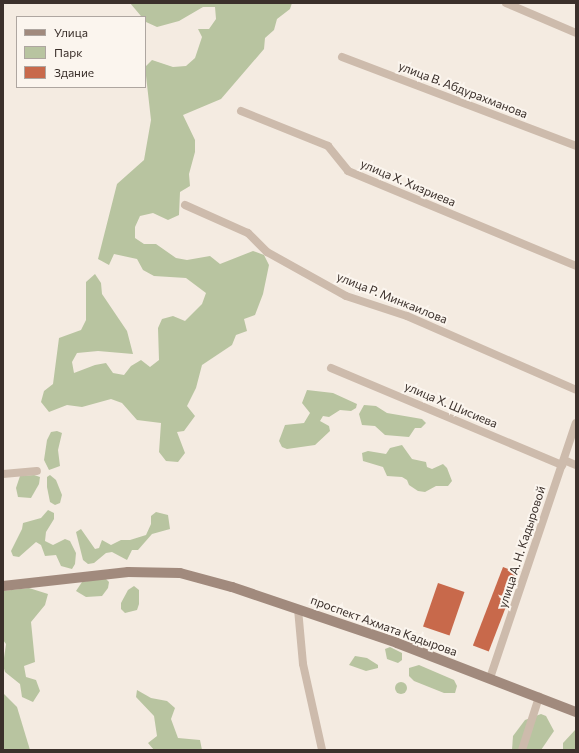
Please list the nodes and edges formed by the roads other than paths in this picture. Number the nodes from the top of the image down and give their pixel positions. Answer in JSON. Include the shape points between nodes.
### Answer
{"nodes":[{"id":1,"x":506,"y":3,"type":"edge"},
{"id":2,"x":576,"y":33,"type":"edge"},
{"id":3,"x":342,"y":57,"type":"dead end"},
{"id":4,"x":240,"y":111,"type":"dead end"},
{"id":5,"x":576,"y":146,"type":"edge"},
{"id":6,"x":186,"y":205,"type":"dead end"},
{"id":7,"x":576,"y":266,"type":"edge"},
{"id":8,"x":331,"y":368,"type":"dead end"},
{"id":9,"x":576,"y":390,"type":"edge"},
{"id":10,"x":576,"y":422,"type":"edge"},
{"id":11,"x":563,"y":462,"type":"junction"},
{"id":12,"x":576,"y":465,"type":"edge"},
{"id":13,"x":37,"y":471,"type":"dead end"},
{"id":14,"x":3,"y":474,"type":"edge"},
{"id":15,"x":3,"y":586,"type":"edge"},
{"id":16,"x":298,"y":609,"type":"junction"},
{"id":17,"x":490,"y":678,"type":"junction"},
{"id":18,"x":539,"y":697,"type":"junction"},
{"id":19,"x":576,"y":712,"type":"edge"},
{"id":20,"x":322,"y":750,"type":"edge"},
{"id":21,"x":522,"y":750,"type":"edge"}],
"edges":[{"from":1,"to":2,"type":"street"},
{"from":3,"to":5,"type":"street","name":"улица В. Абдурахманова"},
{"from":4,"to":7,"type":"street","name":"улица Х. Хизриева","via":[[328,146],[348,171]]},
{"from":6,"to":9,"type":"street","name":"улица Р. Минкаилова","via":[[248,233],[267,252],[346,296],[406,316]]},
{"from":8,"to":11,"type":"street","name":"улица Х. Шисиева"},
{"from":10,"to":11,"type":"street","name":"улица А. Н. Кадыровой"},
{"from":11,"to":12,"type":"street","name":"улица Х. Шисиева"},
{"from":11,"to":17,"type":"street","name":"улица А. Н. Кадыровой"},
{"from":13,"to":14,"type":"street"},
{"from":15,"to":16,"type":"street","name":"проспект Ахмата Кадырова","via":[[128,572],[180,573]]},
{"from":16,"to":17,"type":"street","name":"проспект Ахмата Кадырова"},
{"from":16,"to":20,"type":"street","via":[[302,664]]},
{"from":17,"to":18,"type":"street","name":"проспект Ахмата Кадырова"},
{"from":18,"to":19,"type":"street","name":"проспект Ахмата Кадырова"},
{"from":18,"to":21,"type":"street"}]}
